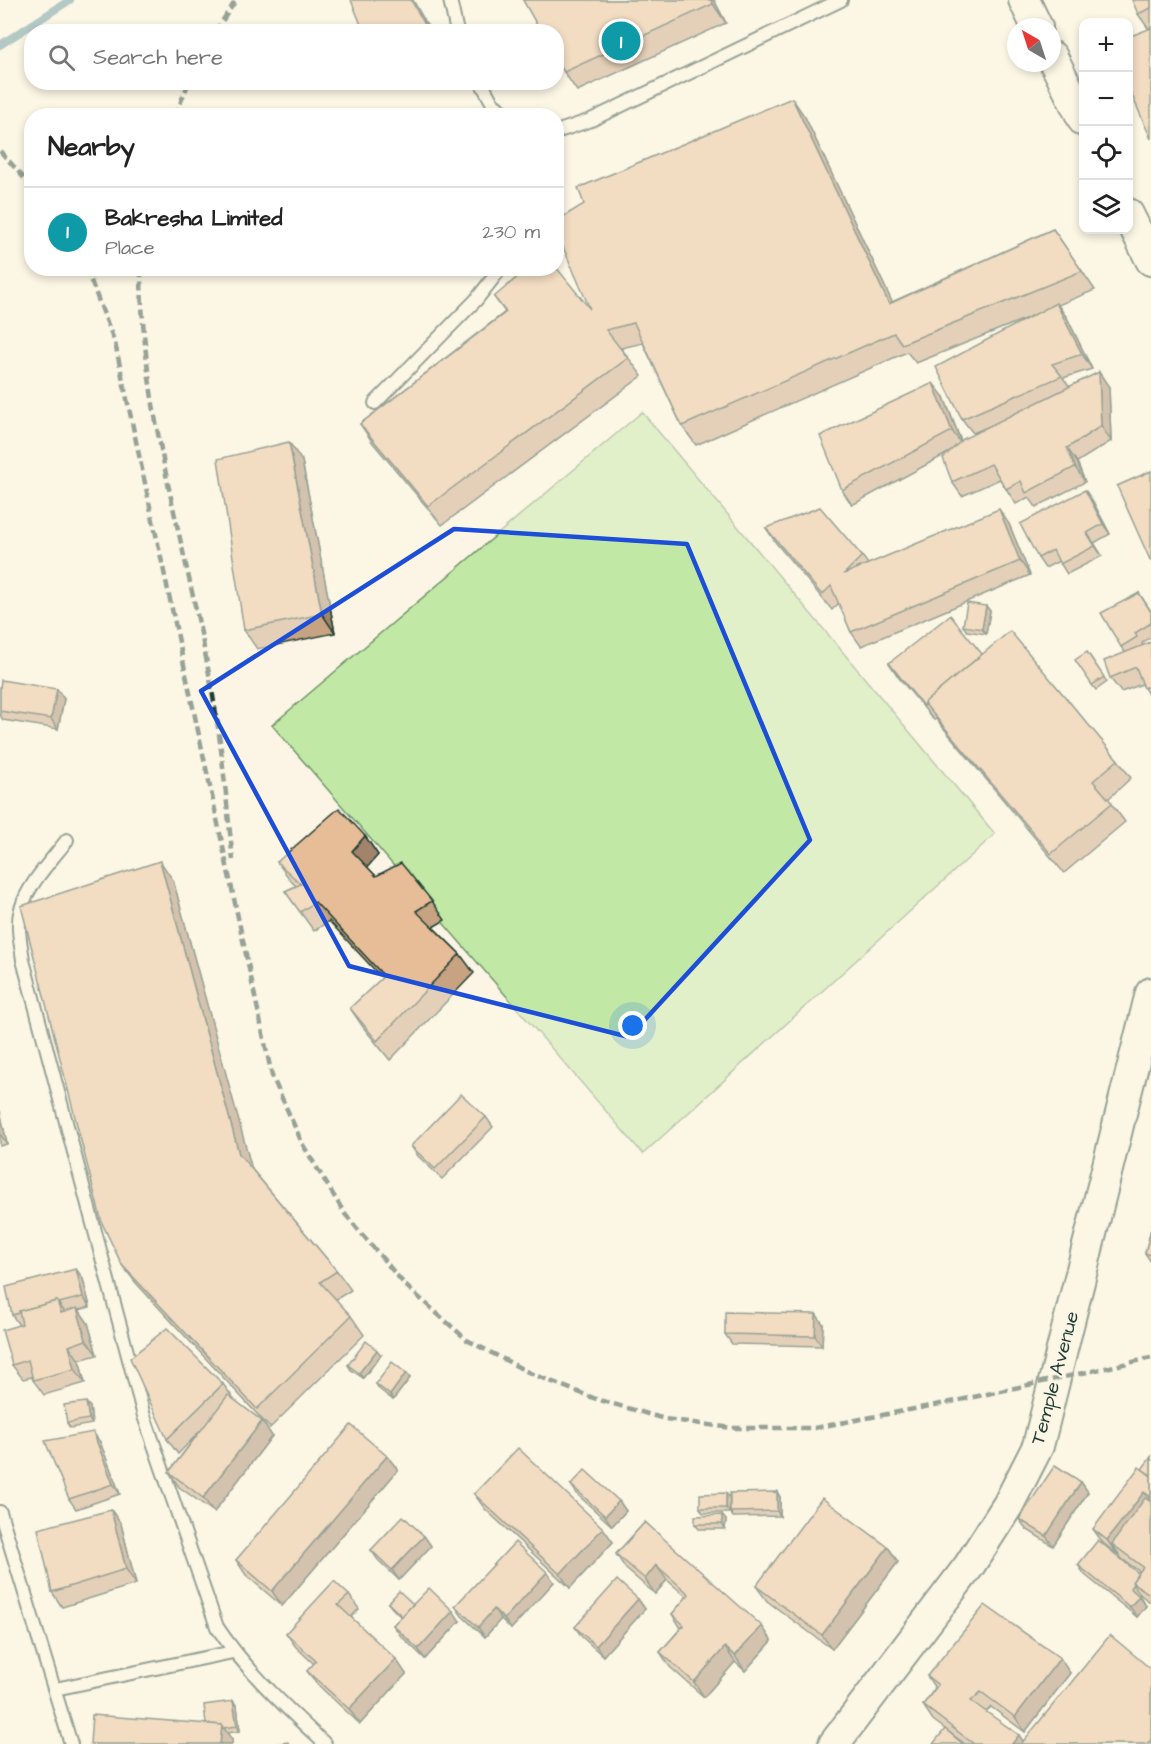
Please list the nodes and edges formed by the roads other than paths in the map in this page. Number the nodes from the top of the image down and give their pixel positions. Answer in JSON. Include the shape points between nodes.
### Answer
{"nodes":[{"id":1,"x":450,"y":0,"type":"edge"},
{"id":2,"x":841,"y":0,"type":"edge"},
{"id":3,"x":1024,"y":0,"type":"edge"},
{"id":4,"x":1033,"y":18,"type":"edge"},
{"id":5,"x":456,"y":24,"type":"edge"},
{"id":6,"x":1059,"y":72,"type":"edge"},
{"id":7,"x":485,"y":90,"type":"edge"},
{"id":8,"x":498,"y":108,"type":"edge"},
{"id":9,"x":1079,"y":114,"type":"edge"},
{"id":10,"x":564,"y":129,"type":"edge"},
{"id":11,"x":1133,"y":224,"type":"edge"},
{"id":12,"x":1151,"y":260,"type":"edge"},
{"id":13,"x":495,"y":276,"type":"edge"},
{"id":14,"x":375,"y":403,"type":"dead end"},
{"id":15,"x":67,"y":840,"type":"dead end"},
{"id":16,"x":1151,"y":993,"type":"edge"},
{"id":17,"x":0,"y":1512,"type":"edge"},
{"id":18,"x":233,"y":1652,"type":"junction"},
{"id":19,"x":54,"y":1689,"type":"junction"},
{"id":20,"x":71,"y":1744,"type":"edge"},
{"id":21,"x":325,"y":1744,"type":"edge"},
{"id":22,"x":834,"y":1744,"type":"edge"}],
"edges":[{"from":1,"to":5,"type":"lane"},
{"from":2,"to":10,"type":"lane","via":[[591,120]]},
{"from":3,"to":4,"type":"street"},
{"from":6,"to":9,"type":"street"},
{"from":7,"to":8,"type":"lane"},
{"from":11,"to":12,"type":"street"},
{"from":13,"to":14,"type":"lane"},
{"from":15,"to":18,"type":"lane","via":[[29,891],[20,910],[23,960],[144,1416],[205,1600]]},
{"from":16,"to":22,"type":"street","name":"Temple Avenue","via":[[1038,1446],[1008,1505],[969,1566]]},
{"from":17,"to":19,"type":"lane"},
{"from":18,"to":19,"type":"lane"},
{"from":18,"to":21,"type":"lane"},
{"from":19,"to":20,"type":"lane"}]}
